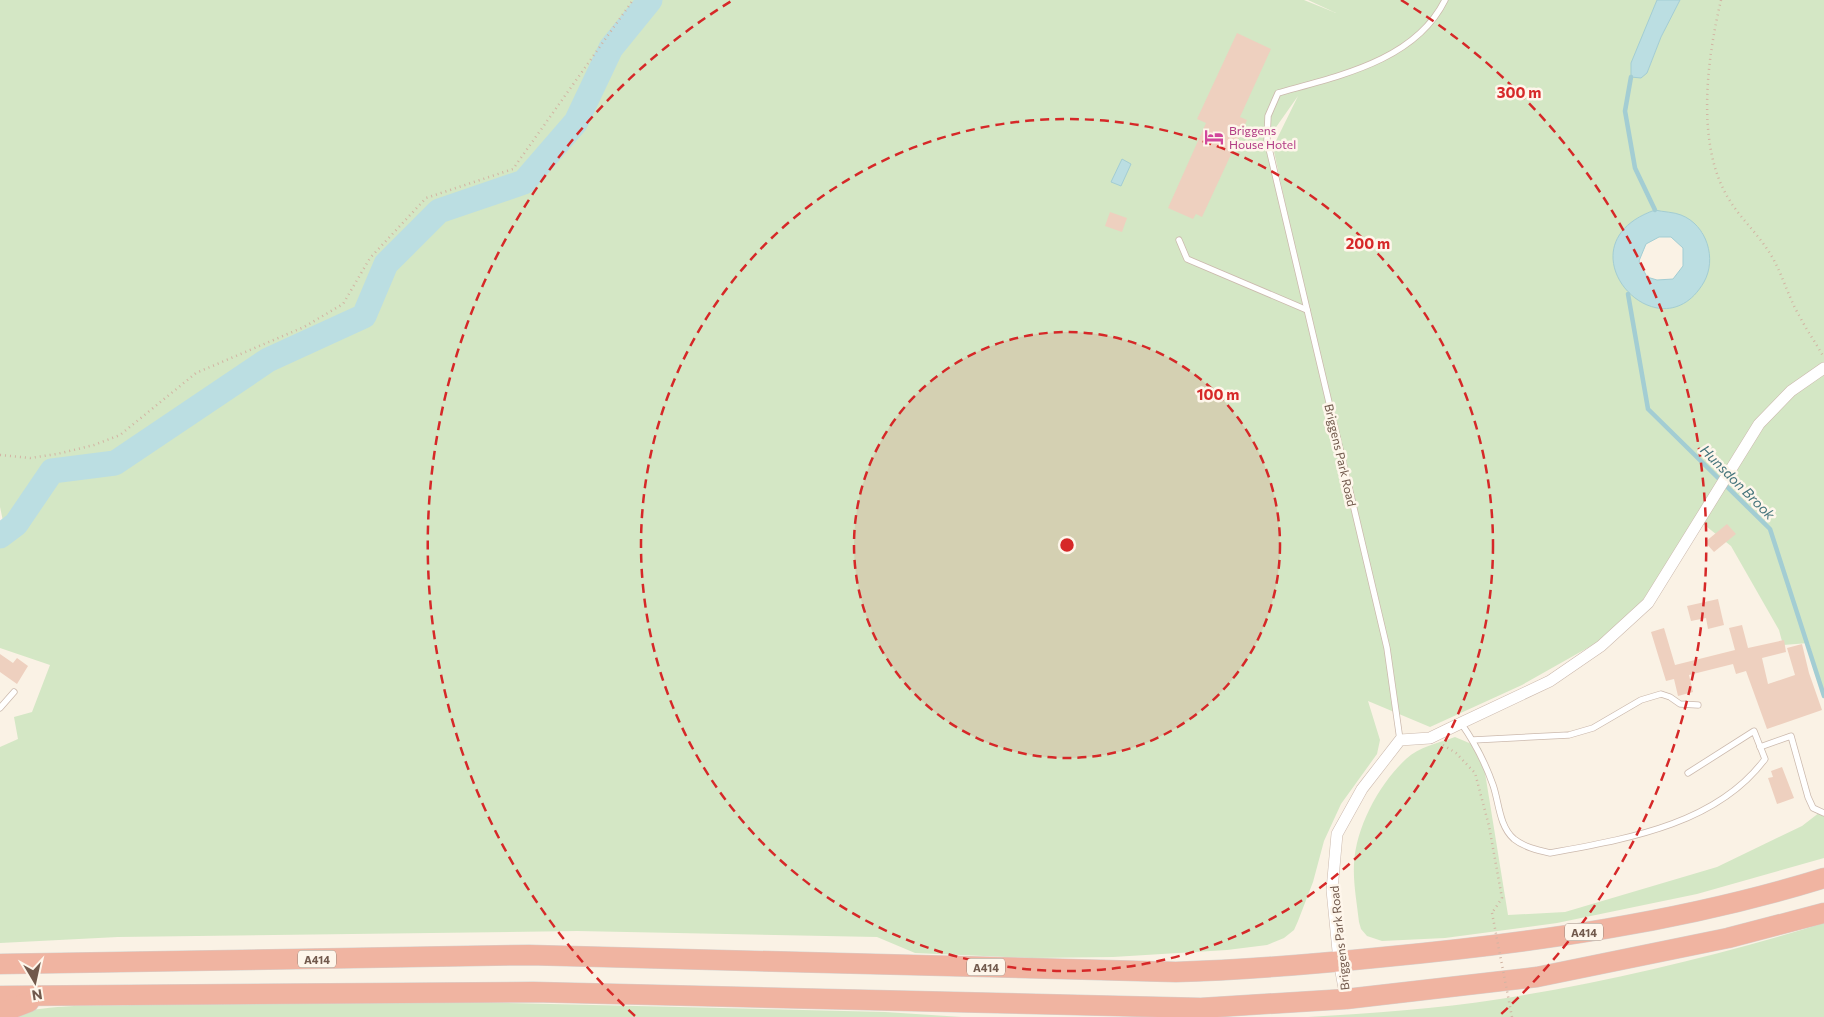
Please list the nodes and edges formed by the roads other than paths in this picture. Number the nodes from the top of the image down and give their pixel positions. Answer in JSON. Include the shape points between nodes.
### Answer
{"nodes":[{"id":1,"x":1445,"y":0,"type":"edge"},
{"id":2,"x":1179,"y":240,"type":"dead end"},
{"id":3,"x":1307,"y":310,"type":"junction"},
{"id":4,"x":1824,"y":368,"type":"edge"},
{"id":5,"x":14,"y":692,"type":"dead end"},
{"id":6,"x":1698,"y":705,"type":"dead end"},
{"id":7,"x":0,"y":708,"type":"edge"},
{"id":8,"x":1461,"y":723,"type":"junction"},
{"id":9,"x":1400,"y":740,"type":"junction"},
{"id":10,"x":1473,"y":740,"type":"junction"},
{"id":11,"x":1760,"y":747,"type":"junction"},
{"id":12,"x":1688,"y":773,"type":"dead end"},
{"id":13,"x":1824,"y":813,"type":"edge"},
{"id":14,"x":1824,"y":878,"type":"edge"},
{"id":15,"x":1824,"y":913,"type":"edge"},
{"id":16,"x":1339,"y":961,"type":"junction"},
{"id":17,"x":0,"y":964,"type":"edge"},
{"id":18,"x":50,"y":995,"type":"junction"},
{"id":19,"x":0,"y":996,"type":"edge"},
{"id":20,"x":1346,"y":999,"type":"junction"},
{"id":21,"x":0,"y":1013,"type":"edge"}],
"edges":[{"from":1,"to":3,"type":"lane","name":"Briggens Park Road","via":[[1436,18],[1383,58],[1349,72],[1278,93],[1268,116],[1267,140]]},
{"from":2,"to":3,"type":"lane","via":[[1188,259]]},
{"from":3,"to":9,"type":"lane","name":"Briggens Park Road","via":[[1387,648]]},
{"from":4,"to":8,"type":"street","via":[[1791,391],[1759,424],[1648,602],[1601,646],[1550,681]]},
{"from":5,"to":7,"type":"lane"},
{"from":6,"to":10,"type":"lane","via":[[1680,704],[1661,694],[1641,700],[1593,728],[1569,735]]},
{"from":8,"to":9,"type":"street","via":[[1430,738]]},
{"from":8,"to":10,"type":"lane"},
{"from":9,"to":16,"type":"street","name":"Briggens Park Road","via":[[1362,790],[1337,834],[1332,890]]},
{"from":10,"to":11,"type":"lane","via":[[1493,785],[1508,831],[1513,838],[1531,848],[1550,853],[1676,824],[1714,806],[1755,774],[1765,759]]},
{"from":11,"to":12,"type":"lane","via":[[1754,731]]},
{"from":11,"to":13,"type":"lane","via":[[1791,736],[1808,797],[1813,808]]},
{"from":14,"to":16,"type":"highway","number":"A414","via":[[1727,904],[1558,937]]},
{"from":15,"to":20,"type":"highway","via":[[1728,938],[1537,977]]},
{"from":16,"to":17,"type":"highway","number":"A414","via":[[1250,970],[1176,972],[529,955]]},
{"from":16,"to":20,"type":"street","name":"Briggens Park Road"},
{"from":18,"to":19,"type":"highway"},
{"from":18,"to":20,"type":"highway","via":[[532,992],[1201,1008]]},
{"from":18,"to":21,"type":"highway"}]}
